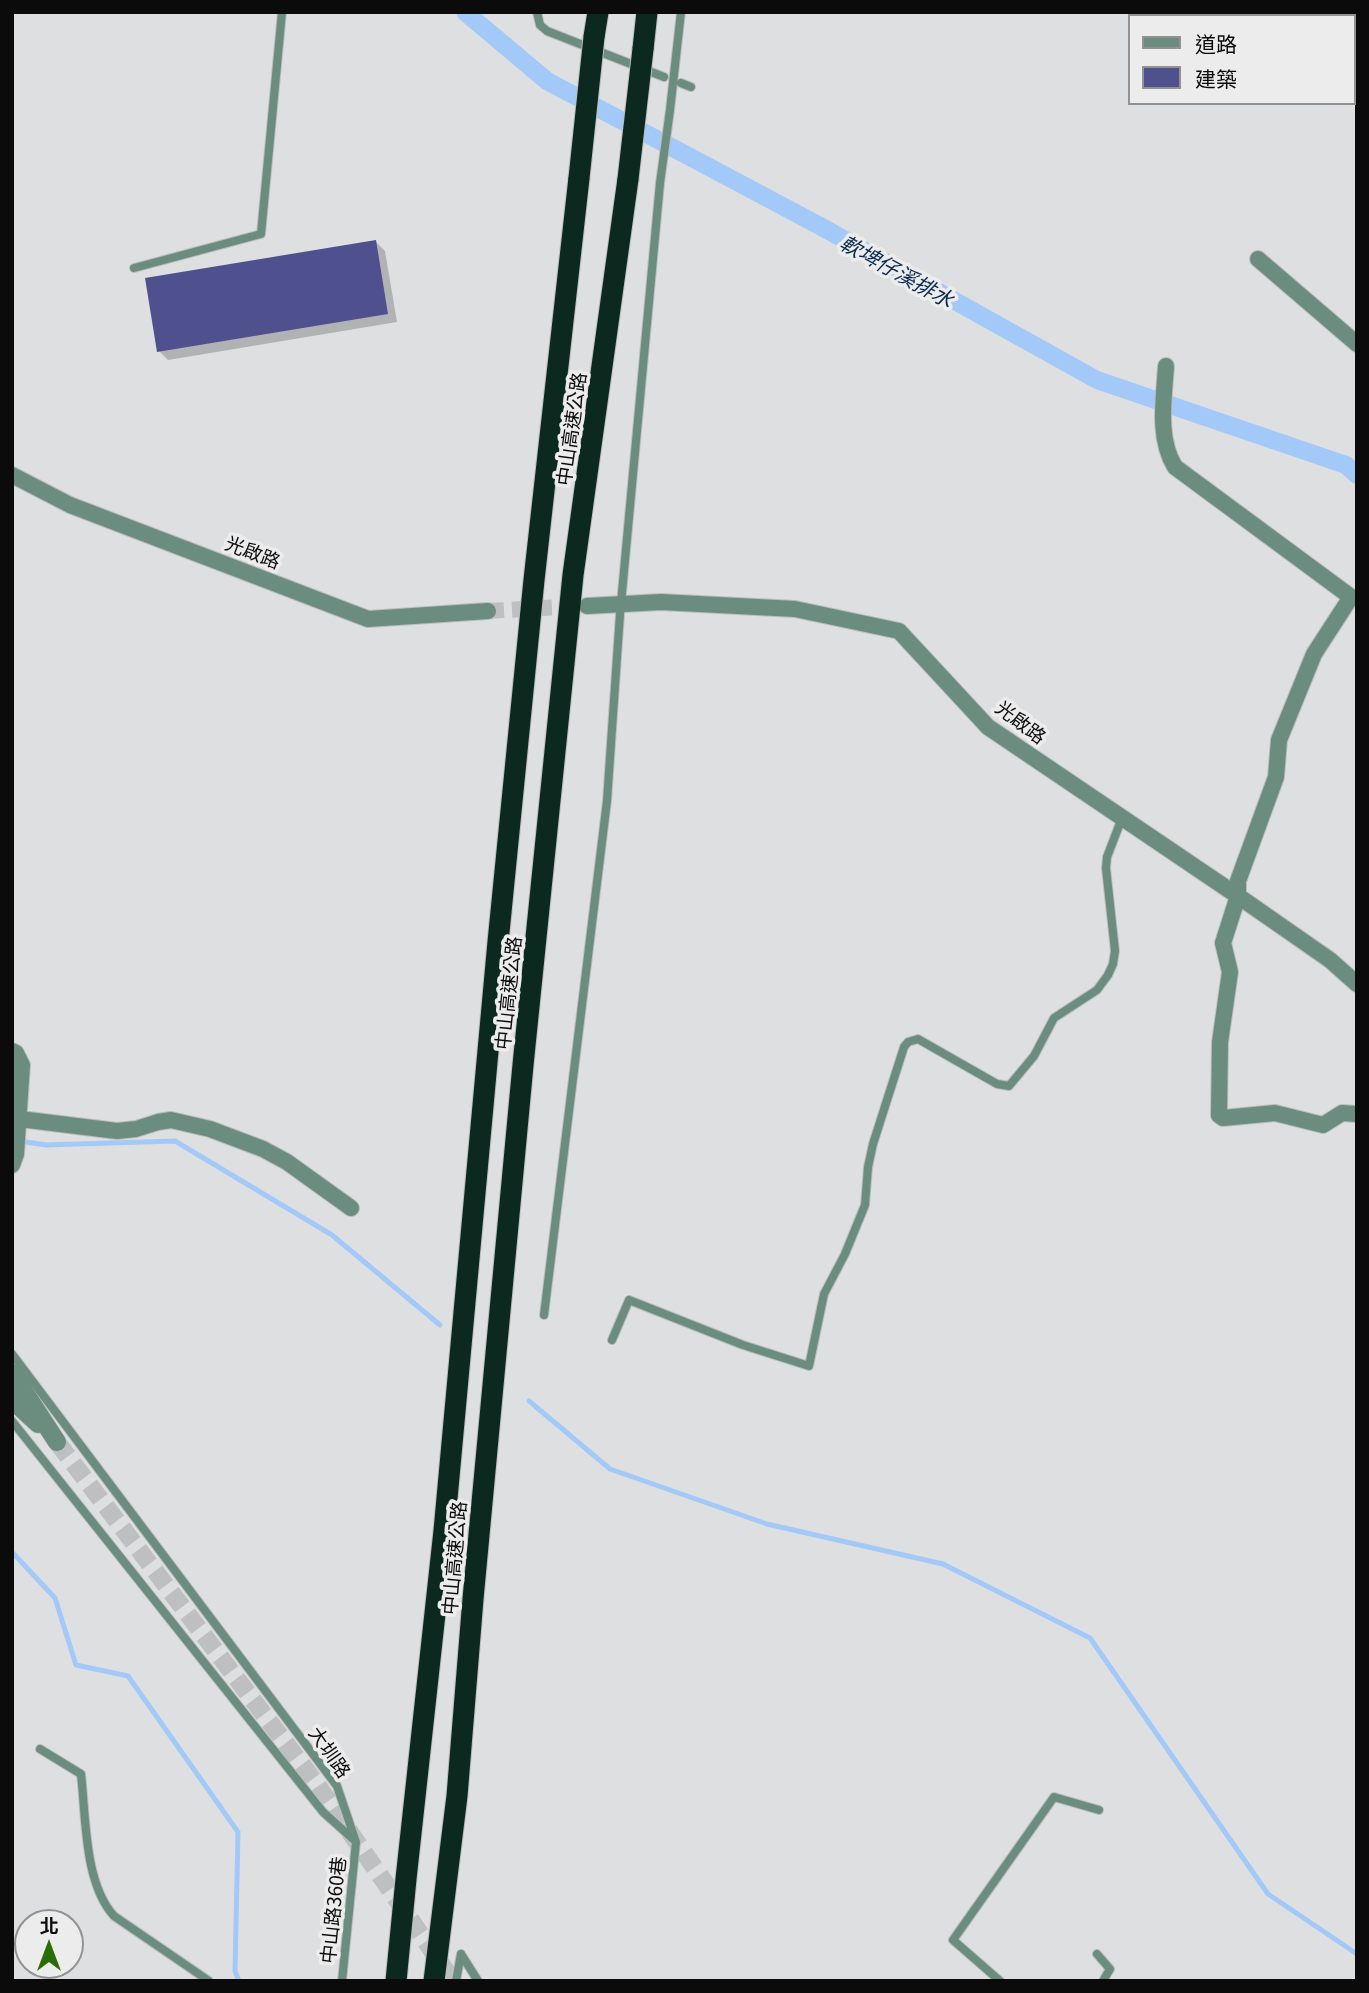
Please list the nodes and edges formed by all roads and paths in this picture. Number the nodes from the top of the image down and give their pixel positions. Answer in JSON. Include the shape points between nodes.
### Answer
{"nodes":[{"id":1,"x":282,"y":12,"type":"edge"},
{"id":2,"x":537,"y":12,"type":"edge"},
{"id":3,"x":598,"y":12,"type":"edge"},
{"id":4,"x":648,"y":12,"type":"edge"},
{"id":5,"x":681,"y":12,"type":"edge"},
{"id":6,"x":664,"y":77,"type":"dead end"},
{"id":7,"x":681,"y":83,"type":"dead end"},
{"id":8,"x":691,"y":87,"type":"dead end"},
{"id":9,"x":1258,"y":259,"type":"dead end"},
{"id":10,"x":134,"y":268,"type":"dead end"},
{"id":11,"x":1357,"y":344,"type":"edge"},
{"id":12,"x":1166,"y":366,"type":"dead end"},
{"id":13,"x":12,"y":475,"type":"edge"},
{"id":14,"x":621,"y":604,"type":"junction"},
{"id":15,"x":587,"y":606,"type":"tunnel mouth"},
{"id":16,"x":488,"y":611,"type":"tunnel mouth"},
{"id":17,"x":1122,"y":818,"type":"junction"},
{"id":18,"x":1238,"y":896,"type":"junction"},
{"id":19,"x":1357,"y":985,"type":"edge"},
{"id":20,"x":12,"y":1051,"type":"edge"},
{"id":21,"x":1357,"y":1114,"type":"edge"},
{"id":22,"x":16,"y":1122,"type":"edge"},
{"id":23,"x":14,"y":1159,"type":"edge"},
{"id":24,"x":351,"y":1208,"type":"dead end"},
{"id":25,"x":544,"y":1315,"type":"dead end"},
{"id":26,"x":612,"y":1340,"type":"dead end"},
{"id":27,"x":12,"y":1354,"type":"edge"},
{"id":28,"x":12,"y":1373,"type":"edge"},
{"id":29,"x":12,"y":1400,"type":"edge"},
{"id":30,"x":12,"y":1421,"type":"edge"},
{"id":31,"x":40,"y":1749,"type":"dead end"},
{"id":32,"x":1099,"y":1810,"type":"dead end"},
{"id":33,"x":356,"y":1842,"type":"junction"},
{"id":34,"x":1097,"y":1954,"type":"dead end"},
{"id":35,"x":209,"y":1981,"type":"edge"},
{"id":36,"x":342,"y":1981,"type":"edge"},
{"id":37,"x":396,"y":1981,"type":"edge"},
{"id":38,"x":434,"y":1981,"type":"edge"},
{"id":39,"x":456,"y":1981,"type":"edge"},
{"id":40,"x":478,"y":1981,"type":"edge"},
{"id":41,"x":1000,"y":1981,"type":"edge"},
{"id":42,"x":1103,"y":1981,"type":"edge"}],
"edges":[{"from":1,"to":10,"type":"lane","via":[[261,234]]},
{"from":2,"to":6,"type":"lane","via":[[547,31]]},
{"from":3,"to":37,"type":"highway","name":"中山高速公路","bridge":true,"via":[[534,580],[444,1531]]},
{"from":4,"to":38,"type":"highway","name":"中山高速公路","bridge":true,"via":[[573,575],[472,1599],[457,1797]]},
{"from":5,"to":14,"type":"lane","via":[[660,183]]},
{"from":7,"to":8,"type":"lane"},
{"from":9,"to":11,"type":"street"},
{"from":12,"to":18,"type":"street","via":[[1163,428],[1175,467],[1351,597],[1314,654],[1279,740],[1276,777],[1238,881]]},
{"from":13,"to":16,"type":"street","name":"光啟路","via":[[70,505],[368,619]]},
{"from":14,"to":15,"type":"street","name":"光啟路"},
{"from":14,"to":17,"type":"street","name":"光啟路","via":[[795,609],[899,631],[988,727]]},
{"from":14,"to":25,"type":"lane","via":[[607,801]]},
{"from":17,"to":18,"type":"street","name":"光啟路"},
{"from":17,"to":26,"type":"lane","via":[[1106,868],[1113,964],[1097,990],[1055,1018],[1034,1056],[1009,1086],[997,1084],[918,1039],[904,1047],[873,1144],[865,1205],[824,1294],[809,1366],[629,1300]]},
{"from":18,"to":19,"type":"street","name":"光啟路","via":[[1330,960]]},
{"from":18,"to":21,"type":"street","via":[[1223,943],[1230,972],[1220,1042],[1219,1115],[1275,1113],[1323,1125],[1342,1112]]},
{"from":20,"to":22,"type":"street","via":[[22,1065]]},
{"from":22,"to":23,"type":"street"},
{"from":22,"to":24,"type":"street","via":[[117,1130],[171,1120],[210,1129],[287,1162]]},
{"from":27,"to":33,"type":"lane","name":"大圳路","via":[[337,1786]]},
{"from":28,"to":29,"type":"street","via":[[57,1442]]},
{"from":30,"to":33,"type":"lane","via":[[323,1812]]},
{"from":31,"to":35,"type":"lane","via":[[81,1774],[94,1882],[107,1909]]},
{"from":32,"to":41,"type":"lane","via":[[1054,1797],[953,1940]]},
{"from":33,"to":36,"type":"lane","name":"中山路360巷"},
{"from":34,"to":42,"type":"lane","via":[[1110,1969]]},
{"from":39,"to":40,"type":"lane","via":[[461,1954]]}]}
